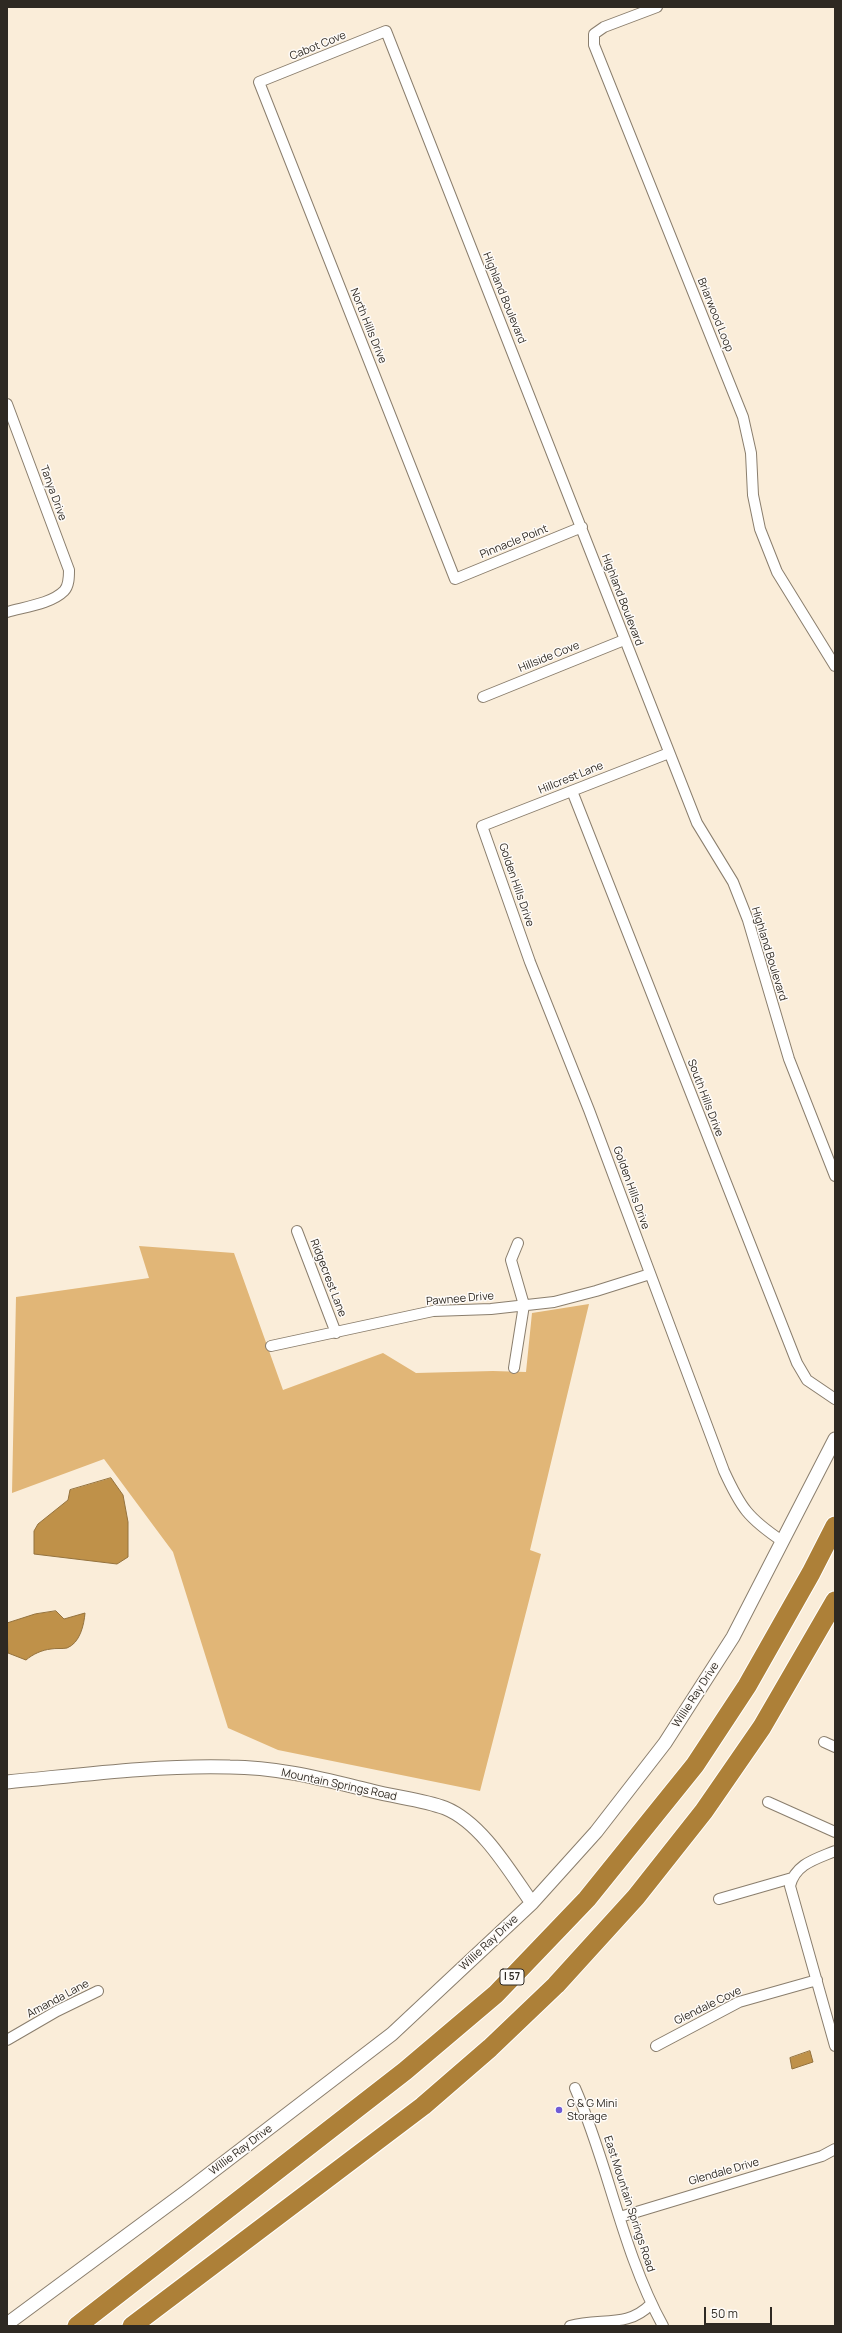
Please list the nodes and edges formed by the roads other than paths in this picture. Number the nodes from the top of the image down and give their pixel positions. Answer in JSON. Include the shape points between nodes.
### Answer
{"nodes":[{"id":1,"x":657,"y":7,"type":"edge"},
{"id":2,"x":386,"y":31,"type":"joint"},
{"id":3,"x":259,"y":82,"type":"joint"},
{"id":4,"x":7,"y":404,"type":"edge"},
{"id":5,"x":582,"y":527,"type":"junction"},
{"id":6,"x":455,"y":579,"type":"joint"},
{"id":7,"x":7,"y":612,"type":"edge"},
{"id":8,"x":624,"y":640,"type":"junction"},
{"id":9,"x":835,"y":666,"type":"edge"},
{"id":10,"x":483,"y":697,"type":"dead end"},
{"id":11,"x":669,"y":753,"type":"junction"},
{"id":12,"x":572,"y":791,"type":"junction"},
{"id":13,"x":482,"y":826,"type":"joint"},
{"id":14,"x":835,"y":1176,"type":"edge"},
{"id":15,"x":297,"y":1231,"type":"dead end"},
{"id":16,"x":518,"y":1243,"type":"dead end"},
{"id":17,"x":650,"y":1274,"type":"junction"},
{"id":18,"x":524,"y":1305,"type":"junction"},
{"id":19,"x":336,"y":1332,"type":"junction"},
{"id":20,"x":271,"y":1346,"type":"dead end"},
{"id":21,"x":514,"y":1368,"type":"dead end"},
{"id":22,"x":835,"y":1399,"type":"edge"},
{"id":23,"x":835,"y":1439,"type":"edge"},
{"id":24,"x":835,"y":1526,"type":"edge"},
{"id":25,"x":782,"y":1541,"type":"junction"},
{"id":26,"x":835,"y":1600,"type":"edge"},
{"id":27,"x":824,"y":1742,"type":"dead end"},
{"id":28,"x":835,"y":1747,"type":"edge"},
{"id":29,"x":7,"y":1782,"type":"edge"},
{"id":30,"x":768,"y":1802,"type":"dead end"},
{"id":31,"x":835,"y":1832,"type":"edge"},
{"id":32,"x":835,"y":1851,"type":"edge"},
{"id":33,"x":792,"y":1878,"type":"junction"},
{"id":34,"x":719,"y":1899,"type":"dead end"},
{"id":35,"x":532,"y":1903,"type":"junction"},
{"id":36,"x":818,"y":1980,"type":"junction"},
{"id":37,"x":98,"y":1991,"type":"dead end"},
{"id":38,"x":7,"y":2040,"type":"edge"},
{"id":39,"x":656,"y":2046,"type":"dead end"},
{"id":40,"x":835,"y":2046,"type":"edge"},
{"id":41,"x":576,"y":2088,"type":"dead end"},
{"id":42,"x":835,"y":2149,"type":"edge"},
{"id":43,"x":620,"y":2217,"type":"junction"},
{"id":44,"x":651,"y":2304,"type":"junction"},
{"id":45,"x":7,"y":2324,"type":"edge"},
{"id":46,"x":77,"y":2326,"type":"edge"},
{"id":47,"x":132,"y":2326,"type":"edge"},
{"id":48,"x":570,"y":2326,"type":"edge"},
{"id":49,"x":663,"y":2326,"type":"edge"}],
"edges":[{"from":1,"to":9,"type":"street","name":"Briarwood Loop","via":[[604,27],[594,34],[594,45],[743,417],[751,453],[760,529],[777,572]]},
{"from":2,"to":3,"type":"street","name":"Cabot Cove"},
{"from":2,"to":5,"type":"street","name":"Highland Boulevard"},
{"from":3,"to":6,"type":"street","name":"North Hills Drive"},
{"from":4,"to":7,"type":"street","name":"Tanya Drive","via":[[69,570],[69,580],[64,590],[51,599]]},
{"from":5,"to":6,"type":"street","name":"Pinnacle Point"},
{"from":5,"to":8,"type":"street","name":"Highland Boulevard"},
{"from":8,"to":10,"type":"street","name":"Hillside Cove"},
{"from":8,"to":11,"type":"street","name":"Highland Boulevard"},
{"from":11,"to":12,"type":"street","name":"Hillcrest Lane"},
{"from":11,"to":14,"type":"street","name":"Highland Boulevard","via":[[697,823],[733,882],[748,920],[789,1059]]},
{"from":12,"to":13,"type":"street","name":"Hillcrest Lane"},
{"from":12,"to":22,"type":"street","name":"South Hills Drive","via":[[797,1363],[807,1380]]},
{"from":13,"to":17,"type":"street","name":"Golden Hills Drive","via":[[530,962]]},
{"from":15,"to":19,"type":"street","name":"Ridgecrest Lane"},
{"from":16,"to":18,"type":"street","via":[[511,1260]]},
{"from":17,"to":18,"type":"street","name":"Pawnee Drive","via":[[554,1302]]},
{"from":17,"to":25,"type":"street","name":"Golden Hills Drive","via":[[711,1440],[740,1504],[758,1524]]},
{"from":18,"to":19,"type":"street","name":"Pawnee Drive","via":[[433,1312]]},
{"from":18,"to":21,"type":"street"},
{"from":19,"to":20,"type":"street","name":"Pawnee Drive"},
{"from":23,"to":25,"type":"street","name":"Willie Ray Drive"},
{"from":24,"to":46,"type":"highway","number":"I 57","via":[[811,1574],[747,1686],[695,1765],[581,1904],[496,1994],[405,2071]]},
{"from":25,"to":35,"type":"street","name":"Willie Ray Drive","via":[[733,1637],[665,1743],[596,1832]]},
{"from":26,"to":47,"type":"highway","via":[[762,1727],[704,1811],[636,1897],[556,1985],[490,2048],[423,2106]]},
{"from":27,"to":28,"type":"street"},
{"from":29,"to":35,"type":"street","name":"Mountain Springs Road","via":[[151,1768],[231,1767],[294,1774],[360,1788],[446,1808],[495,1850]]},
{"from":30,"to":31,"type":"street"},
{"from":32,"to":33,"type":"street","via":[[803,1865]]},
{"from":33,"to":34,"type":"street"},
{"from":33,"to":36,"type":"street","via":[[791,1895]]},
{"from":35,"to":45,"type":"street","name":"Willie Ray Drive","via":[[392,2034],[187,2191]]},
{"from":36,"to":39,"type":"street","name":"Glendale Cove","via":[[738,2002]]},
{"from":36,"to":40,"type":"street"},
{"from":37,"to":38,"type":"street","name":"Amanda Lane"},
{"from":41,"to":43,"type":"street","name":"East Mountain Springs Road","via":[[593,2128]]},
{"from":42,"to":43,"type":"street","name":"Glendale Drive","via":[[822,2156]]},
{"from":43,"to":44,"type":"street","name":"East Mountain Springs Road","via":[[636,2269]]},
{"from":44,"to":48,"type":"street","via":[[640,2314],[621,2321],[596,2321]]},
{"from":44,"to":49,"type":"street","name":"East Mountain Springs Road"}]}
